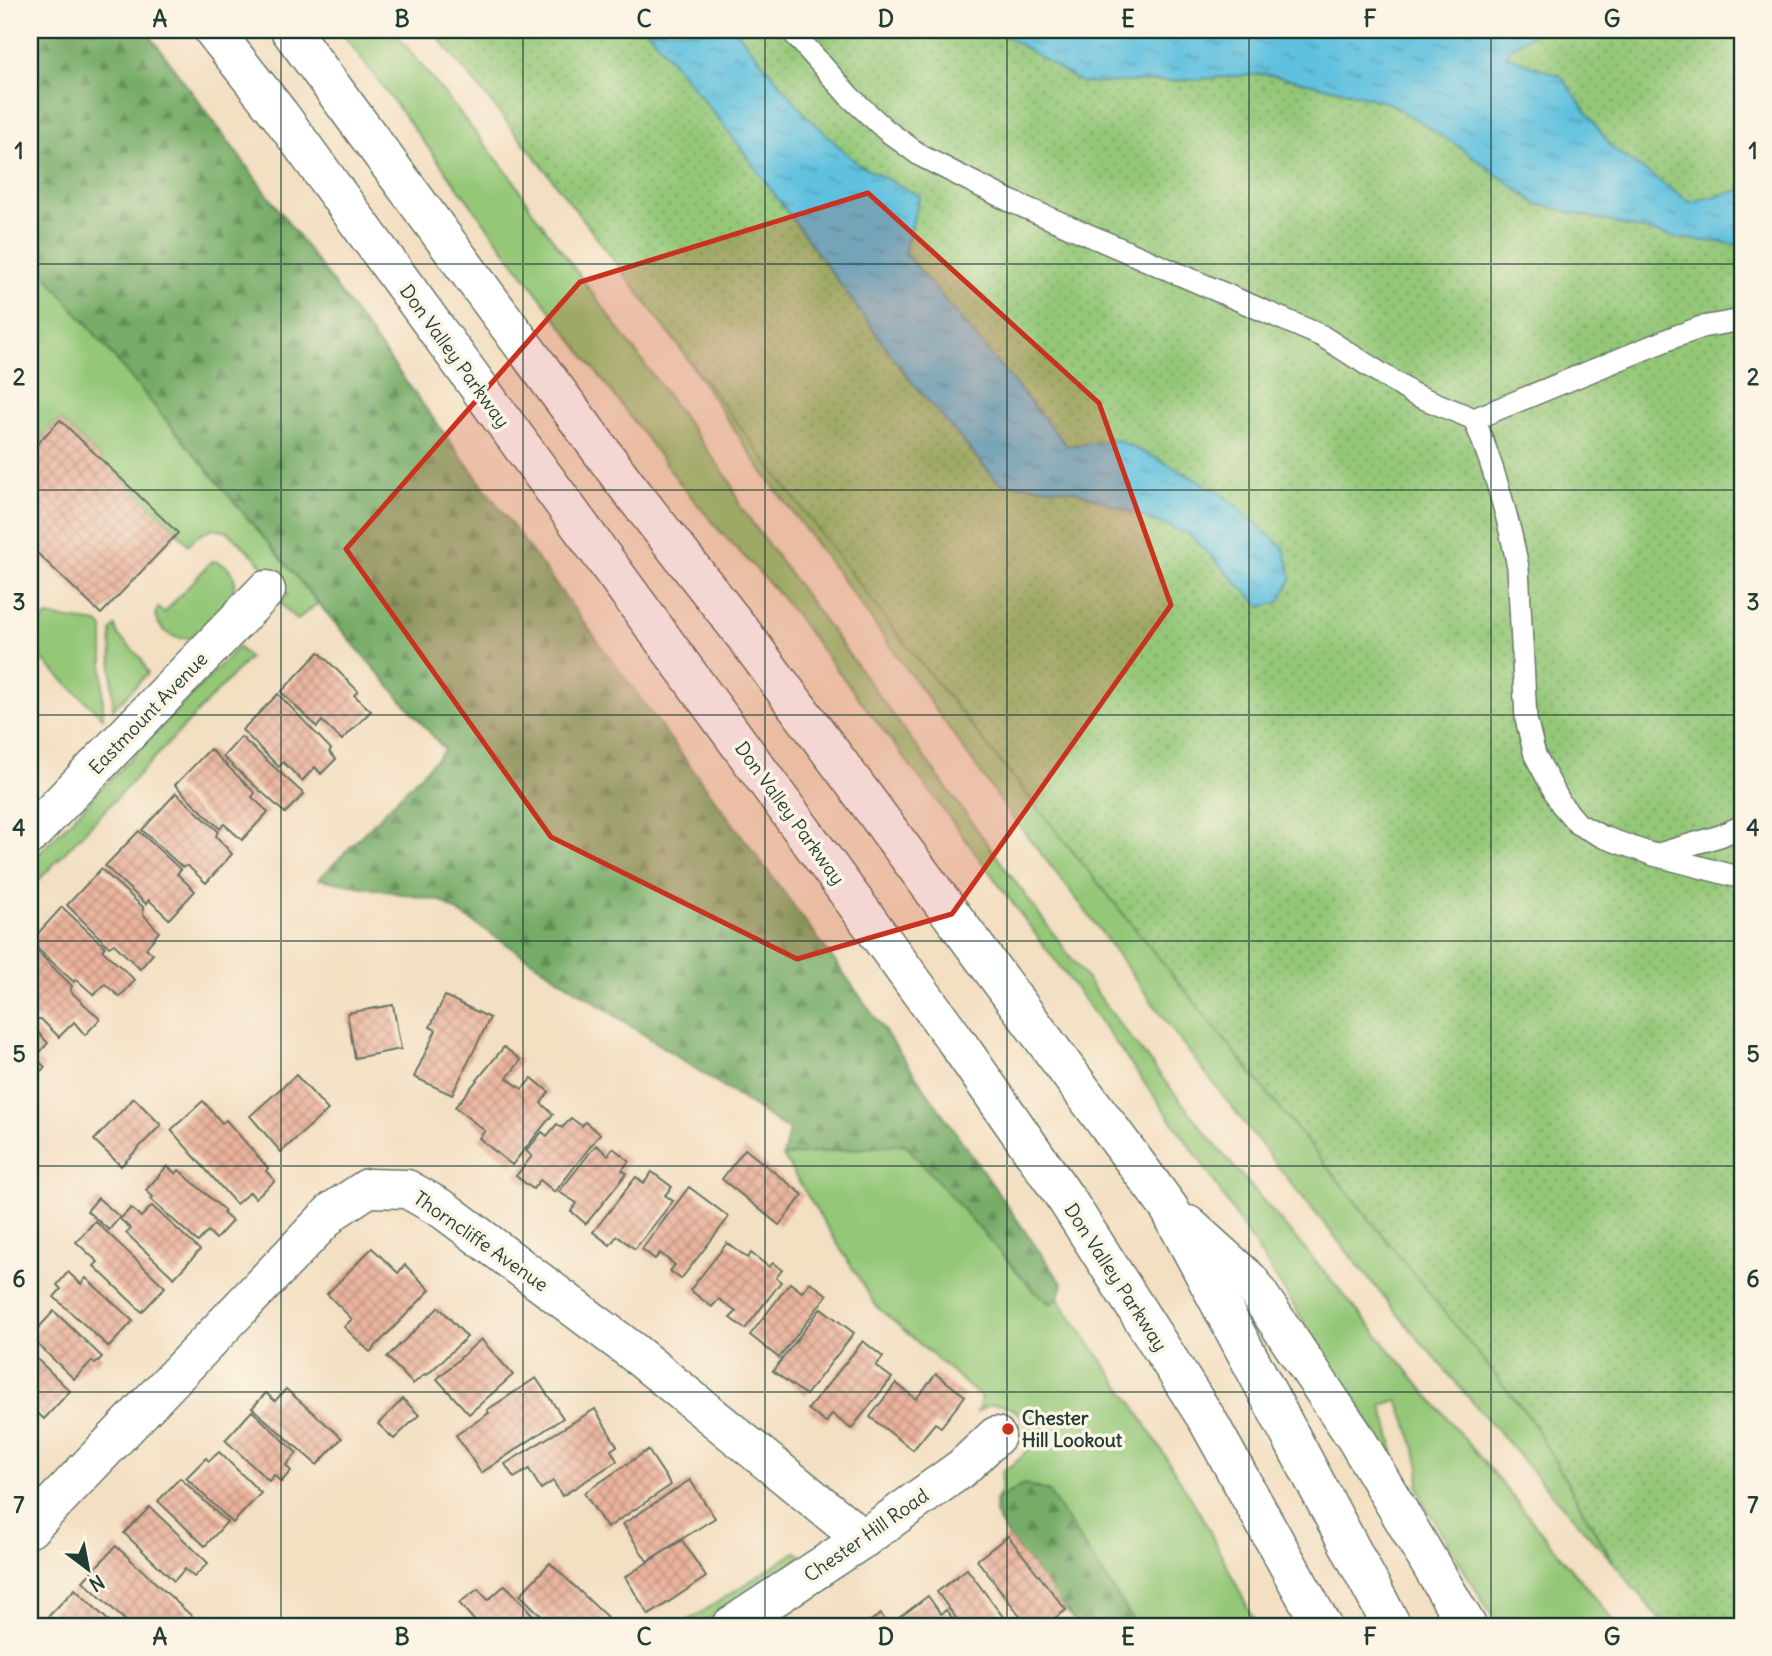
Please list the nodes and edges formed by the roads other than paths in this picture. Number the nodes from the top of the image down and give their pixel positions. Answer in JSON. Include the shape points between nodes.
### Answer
{"nodes":[{"id":1,"x":213,"y":30,"type":"edge"},
{"id":2,"x":290,"y":30,"type":"edge"},
{"id":3,"x":791,"y":30,"type":"edge"},
{"id":4,"x":1742,"y":320,"type":"edge"},
{"id":5,"x":1474,"y":419,"type":"junction"},
{"id":6,"x":266,"y":590,"type":"dead end"},
{"id":7,"x":1742,"y":826,"type":"edge"},
{"id":8,"x":30,"y":835,"type":"edge"},
{"id":9,"x":1654,"y":855,"type":"junction"},
{"id":10,"x":1742,"y":878,"type":"edge"},
{"id":11,"x":1169,"y":1208,"type":"junction"},
{"id":12,"x":996,"y":1436,"type":"dead end"},
{"id":13,"x":30,"y":1528,"type":"edge"},
{"id":14,"x":863,"y":1539,"type":"junction"},
{"id":15,"x":731,"y":1626,"type":"edge"},
{"id":16,"x":1322,"y":1626,"type":"edge"},
{"id":17,"x":1392,"y":1626,"type":"edge"},
{"id":18,"x":1467,"y":1626,"type":"edge"}],
"edges":[{"from":1,"to":16,"type":"main road","name":"Don Valley Parkway","via":[[280,115],[954,1038],[1068,1202],[1208,1421]]},
{"from":2,"to":11,"type":"main road"},
{"from":3,"to":5,"type":"lane","via":[[849,96],[921,156],[1010,201],[1322,336],[1413,394]]},
{"from":4,"to":5,"type":"lane","via":[[1674,337]]},
{"from":5,"to":9,"type":"lane","via":[[1498,484],[1518,567],[1526,719],[1535,755],[1561,804],[1578,824]]},
{"from":6,"to":8,"type":"main road","name":"Eastmount Avenue"},
{"from":7,"to":9,"type":"lane"},
{"from":9,"to":10,"type":"lane"},
{"from":11,"to":17,"type":"main road"},
{"from":11,"to":18,"type":"main road","via":[[1250,1280],[1355,1437]]},
{"from":12,"to":14,"type":"main road","name":"Chester Hill Road","via":[[962,1468]]},
{"from":13,"to":14,"type":"main road","name":"Thorncliffe Avenue","via":[[333,1211],[368,1188],[407,1189],[444,1210],[632,1351]]},
{"from":14,"to":15,"type":"main road","name":"Chester Hill Road"}]}
